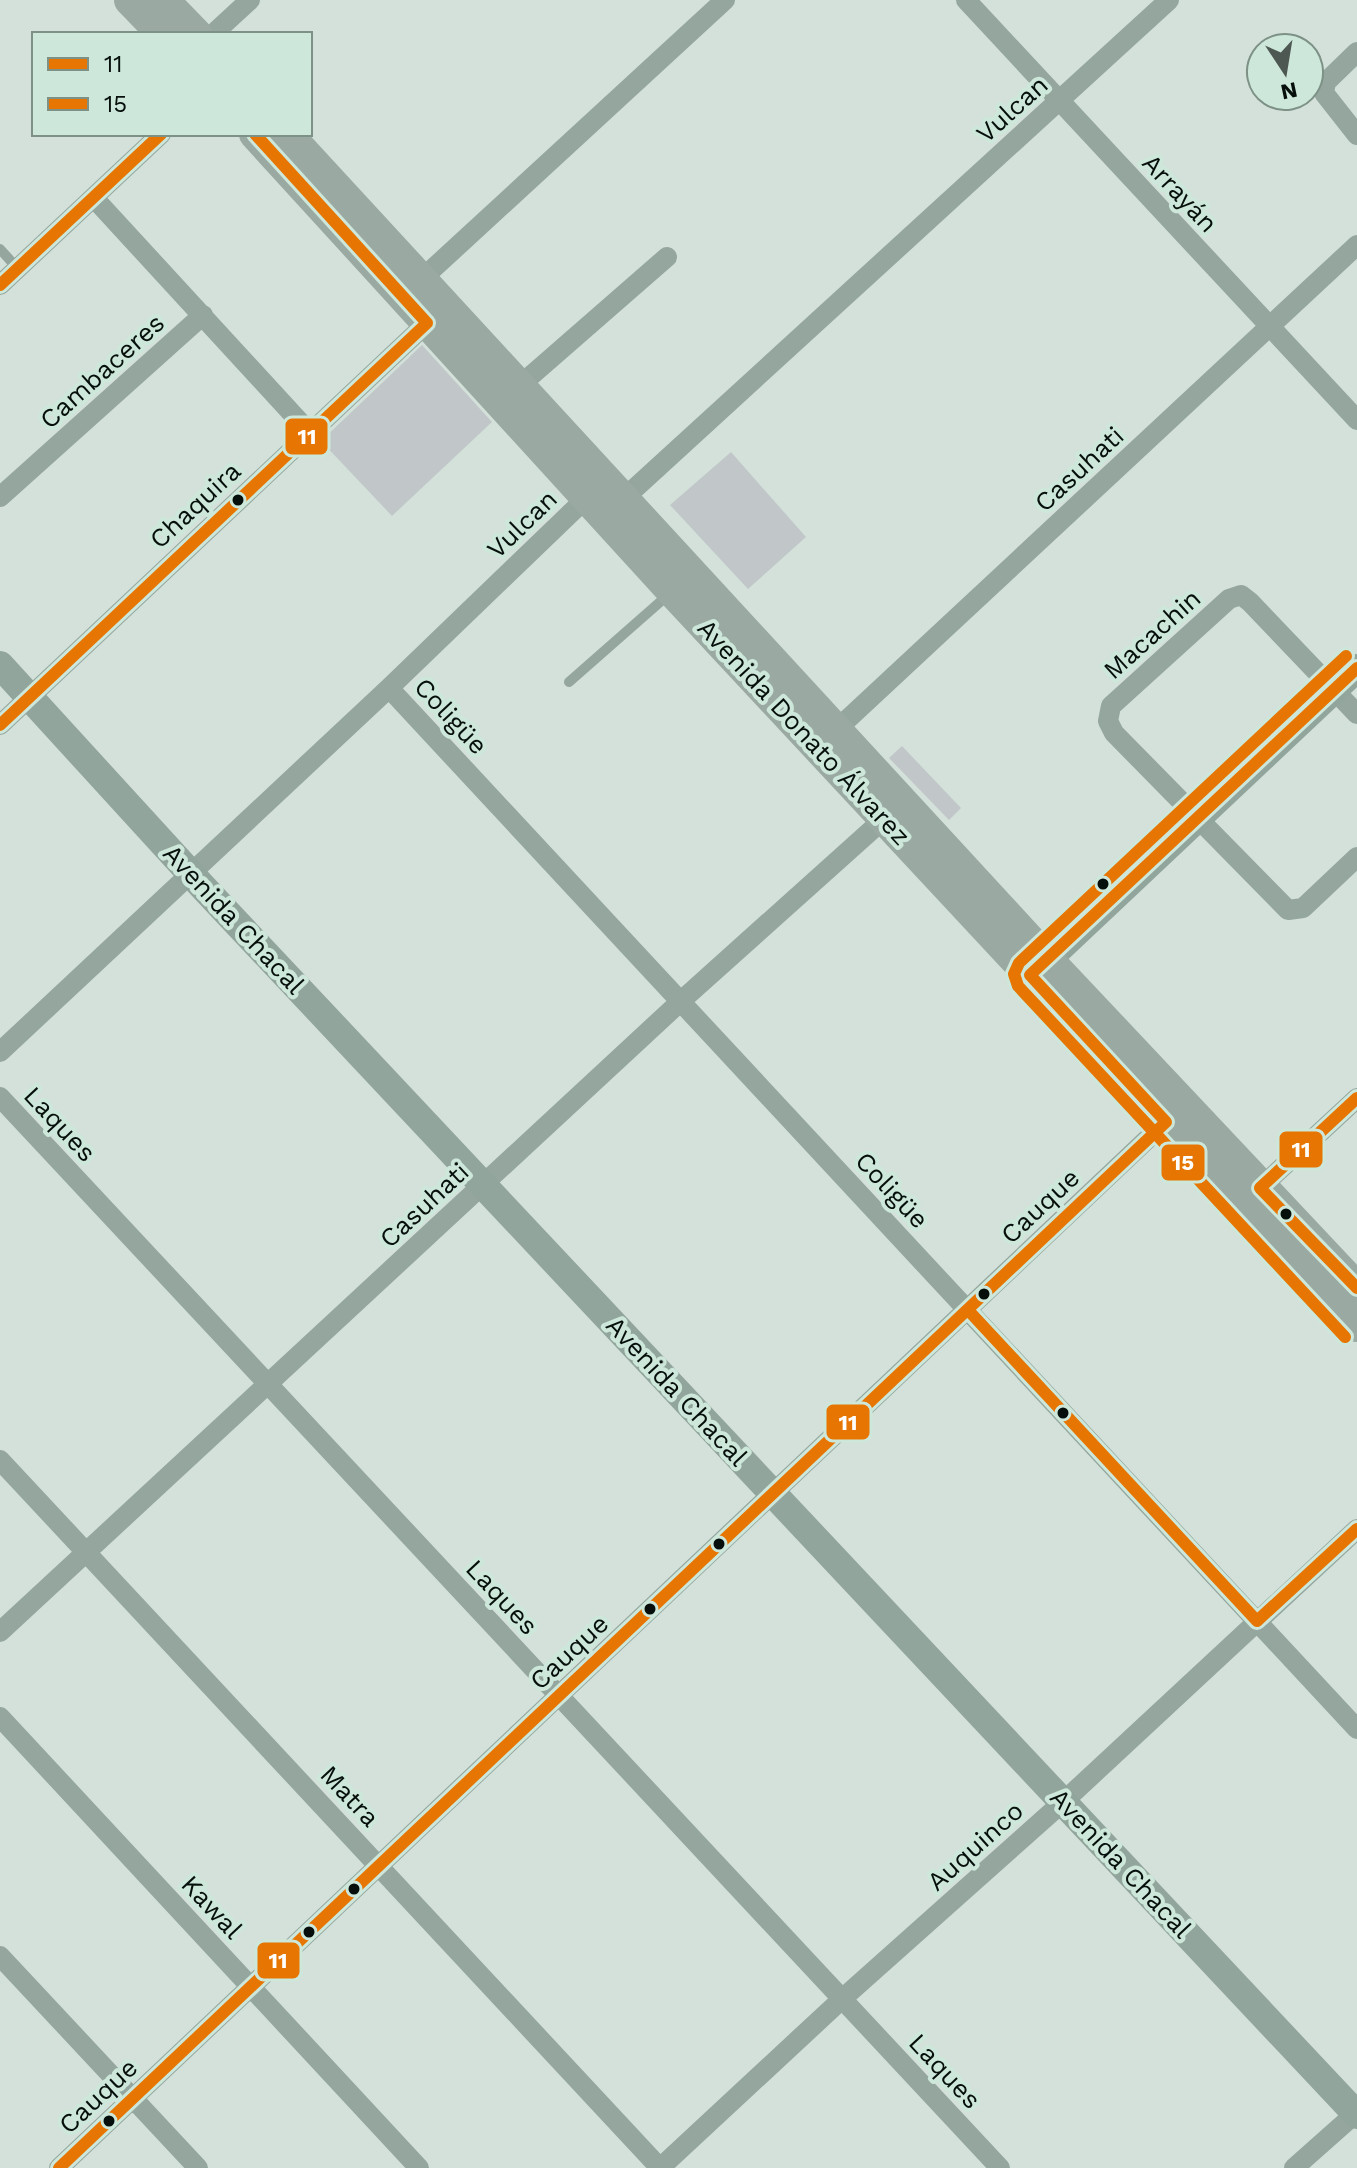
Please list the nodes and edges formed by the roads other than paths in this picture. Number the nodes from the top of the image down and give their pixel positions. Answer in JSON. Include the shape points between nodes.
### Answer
{"nodes":[{"id":1,"x":130,"y":0,"type":"edge"},
{"id":2,"x":163,"y":0,"type":"edge"},
{"id":3,"x":250,"y":0,"type":"edge"},
{"id":4,"x":725,"y":0,"type":"edge"},
{"id":5,"x":966,"y":0,"type":"edge"},
{"id":6,"x":1169,"y":0,"type":"edge"},
{"id":7,"x":161,"y":32,"type":"edge"},
{"id":8,"x":194,"y":32,"type":"edge"},
{"id":9,"x":215,"y":32,"type":"edge"},
{"id":10,"x":1357,"y":52,"type":"edge"},
{"id":11,"x":1060,"y":101,"type":"junction"},
{"id":12,"x":1357,"y":135,"type":"edge"},
{"id":13,"x":159,"y":136,"type":"edge"},
{"id":14,"x":257,"y":136,"type":"edge"},
{"id":15,"x":289,"y":136,"type":"edge"},
{"id":16,"x":94,"y":198,"type":"junction"},
{"id":17,"x":1357,"y":245,"type":"edge"},
{"id":18,"x":0,"y":249,"type":"edge"},
{"id":19,"x":667,"y":257,"type":"dead end"},
{"id":20,"x":18,"y":269,"type":"junction"},
{"id":21,"x":0,"y":285,"type":"edge"},
{"id":22,"x":412,"y":289,"type":"junction"},
{"id":23,"x":203,"y":315,"type":"junction"},
{"id":24,"x":427,"y":323,"type":"junction"},
{"id":25,"x":1270,"y":327,"type":"junction"},
{"id":26,"x":518,"y":387,"type":"junction"},
{"id":27,"x":1357,"y":420,"type":"edge"},
{"id":28,"x":310,"y":433,"type":"junction"},
{"id":29,"x":620,"y":496,"type":"junction"},
{"id":30,"x":0,"y":497,"type":"edge"},
{"id":31,"x":588,"y":500,"type":"junction"},
{"id":32,"x":672,"y":591,"type":"junction"},
{"id":33,"x":0,"y":665,"type":"edge"},
{"id":34,"x":1357,"y":668,"type":"edge"},
{"id":35,"x":569,"y":682,"type":"dead end"},
{"id":36,"x":389,"y":688,"type":"junction"},
{"id":37,"x":1334,"y":689,"type":"junction"},
{"id":38,"x":30,"y":697,"type":"junction"},
{"id":39,"x":1357,"y":714,"type":"edge"},
{"id":40,"x":0,"y":725,"type":"edge"},
{"id":41,"x":836,"y":730,"type":"junction"},
{"id":42,"x":1196,"y":817,"type":"junction"},
{"id":43,"x":885,"y":818,"type":"junction"},
{"id":44,"x":1357,"y":857,"type":"edge"},
{"id":45,"x":190,"y":873,"type":"junction"},
{"id":46,"x":1038,"y":966,"type":"junction"},
{"id":47,"x":681,"y":1001,"type":"junction"},
{"id":48,"x":2,"y":1047,"type":"edge"},
{"id":49,"x":0,"y":1097,"type":"edge"},
{"id":50,"x":1357,"y":1098,"type":"edge"},
{"id":51,"x":1175,"y":1114,"type":"junction"},
{"id":52,"x":484,"y":1184,"type":"junction"},
{"id":53,"x":1260,"y":1188,"type":"junction"},
{"id":54,"x":1357,"y":1288,"type":"edge"},
{"id":55,"x":968,"y":1310,"type":"junction"},
{"id":56,"x":1357,"y":1326,"type":"edge"},
{"id":57,"x":268,"y":1385,"type":"junction"},
{"id":58,"x":0,"y":1460,"type":"edge"},
{"id":59,"x":773,"y":1494,"type":"junction"},
{"id":60,"x":1357,"y":1529,"type":"edge"},
{"id":61,"x":87,"y":1552,"type":"junction"},
{"id":62,"x":1257,"y":1621,"type":"junction"},
{"id":63,"x":0,"y":1632,"type":"edge"},
{"id":64,"x":560,"y":1697,"type":"junction"},
{"id":65,"x":0,"y":1717,"type":"edge"},
{"id":66,"x":1357,"y":1729,"type":"edge"},
{"id":67,"x":1063,"y":1802,"type":"junction"},
{"id":68,"x":380,"y":1867,"type":"junction"},
{"id":69,"x":0,"y":1956,"type":"edge"},
{"id":70,"x":252,"y":1988,"type":"junction"},
{"id":71,"x":842,"y":1999,"type":"junction"},
{"id":72,"x":133,"y":2099,"type":"junction"},
{"id":73,"x":1357,"y":2113,"type":"edge"},
{"id":74,"x":59,"y":2168,"type":"edge"},
{"id":75,"x":198,"y":2168,"type":"edge"},
{"id":76,"x":419,"y":2168,"type":"edge"},
{"id":77,"x":660,"y":2168,"type":"edge"},
{"id":78,"x":1000,"y":2168,"type":"edge"},
{"id":79,"x":1294,"y":2168,"type":"edge"}],
"edges":[{"from":1,"to":7,"type":"main road"},
{"from":2,"to":8,"type":"main road"},
{"from":3,"to":9,"type":"street"},
{"from":4,"to":22,"type":"street"},
{"from":5,"to":11,"type":"street","name":"Arrayán"},
{"from":6,"to":11,"type":"street","name":"Vulcan"},
{"from":10,"to":12,"type":"street","via":[[1326,82],[1324,93]]},
{"from":11,"to":25,"type":"street","name":"Arrayán"},
{"from":11,"to":29,"type":"street","name":"Vulcan","via":[[633,490]]},
{"from":13,"to":16,"type":"street"},
{"from":14,"to":22,"type":"main road","name":"Avenida Donato Álvarez"},
{"from":15,"to":22,"type":"main road","name":"Avenida Donato Álvarez"},
{"from":16,"to":20,"type":"street"},
{"from":16,"to":23,"type":"street"},
{"from":17,"to":25,"type":"street","name":"Casuhati"},
{"from":18,"to":20,"type":"lane"},
{"from":19,"to":26,"type":"street"},
{"from":20,"to":21,"type":"street"},
{"from":22,"to":24,"type":"main road","name":"Avenida Donato Álvarez"},
{"from":22,"to":26,"type":"main road","name":"Avenida Donato Álvarez"},
{"from":23,"to":28,"type":"street"},
{"from":23,"to":30,"type":"street","name":"Cambaceres"},
{"from":24,"to":28,"type":"street","name":"Chaquira"},
{"from":24,"to":31,"type":"main road","name":"Avenida Donato Álvarez"},
{"from":25,"to":27,"type":"street","name":"Arrayán"},
{"from":25,"to":41,"type":"street","name":"Casuhati"},
{"from":26,"to":29,"type":"main road","name":"Avenida Donato Álvarez"},
{"from":28,"to":38,"type":"street","name":"Chaquira"},
{"from":29,"to":31,"type":"street","name":"Vulcan"},
{"from":29,"to":41,"type":"main road","name":"Avenida Donato Álvarez"},
{"from":31,"to":32,"type":"main road","name":"Avenida Donato Álvarez"},
{"from":31,"to":36,"type":"street","name":"Vulcan"},
{"from":32,"to":35,"type":"lane"},
{"from":32,"to":43,"type":"main road","name":"Avenida Donato Álvarez"},
{"from":33,"to":38,"type":"main road","name":"Avenida Chacal"},
{"from":34,"to":37,"type":"main road"},
{"from":36,"to":45,"type":"street","name":"Vulcan"},
{"from":36,"to":47,"type":"street","name":"Coligüe"},
{"from":37,"to":39,"type":"street"},
{"from":37,"to":42,"type":"main road"},
{"from":37,"to":42,"type":"street","name":"Macachin","via":[[1241,595],[1229,599],[1111,706],[1108,721],[1114,733]]},
{"from":38,"to":40,"type":"street","name":"Chaquira"},
{"from":38,"to":45,"type":"main road","name":"Avenida Chacal"},
{"from":41,"to":46,"type":"main road","name":"Avenida Donato Álvarez"},
{"from":42,"to":44,"type":"street","via":[[1288,910],[1303,908]]},
{"from":42,"to":46,"type":"main road"},
{"from":43,"to":46,"type":"main road","name":"Avenida Donato Álvarez"},
{"from":43,"to":47,"type":"street","name":"Casuhati"},
{"from":45,"to":48,"type":"street","name":"Vulcan"},
{"from":45,"to":52,"type":"main road","name":"Avenida Chacal"},
{"from":46,"to":51,"type":"main road","name":"Avenida Donato Álvarez"},
{"from":47,"to":52,"type":"street","name":"Casuhati"},
{"from":47,"to":55,"type":"street","name":"Coligüe"},
{"from":49,"to":57,"type":"street","name":"Laques"},
{"from":50,"to":53,"type":"street"},
{"from":51,"to":53,"type":"main road","name":"Avenida Donato Álvarez"},
{"from":51,"to":55,"type":"street","name":"Cauque"},
{"from":51,"to":56,"type":"main road","name":"Avenida Donato Álvarez"},
{"from":52,"to":57,"type":"street","name":"Casuhati"},
{"from":52,"to":59,"type":"main road","name":"Avenida Chacal"},
{"from":53,"to":54,"type":"main road","name":"Avenida Donato Álvarez"},
{"from":55,"to":59,"type":"street","name":"Cauque"},
{"from":55,"to":62,"type":"street","name":"Coligüe"},
{"from":57,"to":61,"type":"street","name":"Casuhati"},
{"from":57,"to":64,"type":"street","name":"Laques"},
{"from":58,"to":61,"type":"street","name":"Matra"},
{"from":59,"to":64,"type":"street","name":"Cauque"},
{"from":59,"to":67,"type":"main road","name":"Avenida Chacal"},
{"from":60,"to":62,"type":"street","name":"Auquinco"},
{"from":61,"to":63,"type":"street","name":"Casuhati"},
{"from":61,"to":68,"type":"street","name":"Matra"},
{"from":62,"to":66,"type":"street","name":"Coligüe"},
{"from":62,"to":67,"type":"street","name":"Auquinco"},
{"from":64,"to":68,"type":"street","name":"Cauque"},
{"from":64,"to":71,"type":"street","name":"Laques"},
{"from":65,"to":70,"type":"street","name":"Kawal"},
{"from":67,"to":71,"type":"street","name":"Auquinco"},
{"from":67,"to":73,"type":"main road","name":"Avenida Chacal"},
{"from":68,"to":70,"type":"street","name":"Cauque"},
{"from":68,"to":77,"type":"street","name":"Matra"},
{"from":69,"to":72,"type":"street"},
{"from":70,"to":72,"type":"street","name":"Cauque"},
{"from":70,"to":76,"type":"street","name":"Kawal"},
{"from":71,"to":77,"type":"street","name":"Auquinco"},
{"from":71,"to":78,"type":"street","name":"Laques"},
{"from":72,"to":74,"type":"street","name":"Cauque"},
{"from":72,"to":75,"type":"street"},
{"from":73,"to":79,"type":"street"}]}
